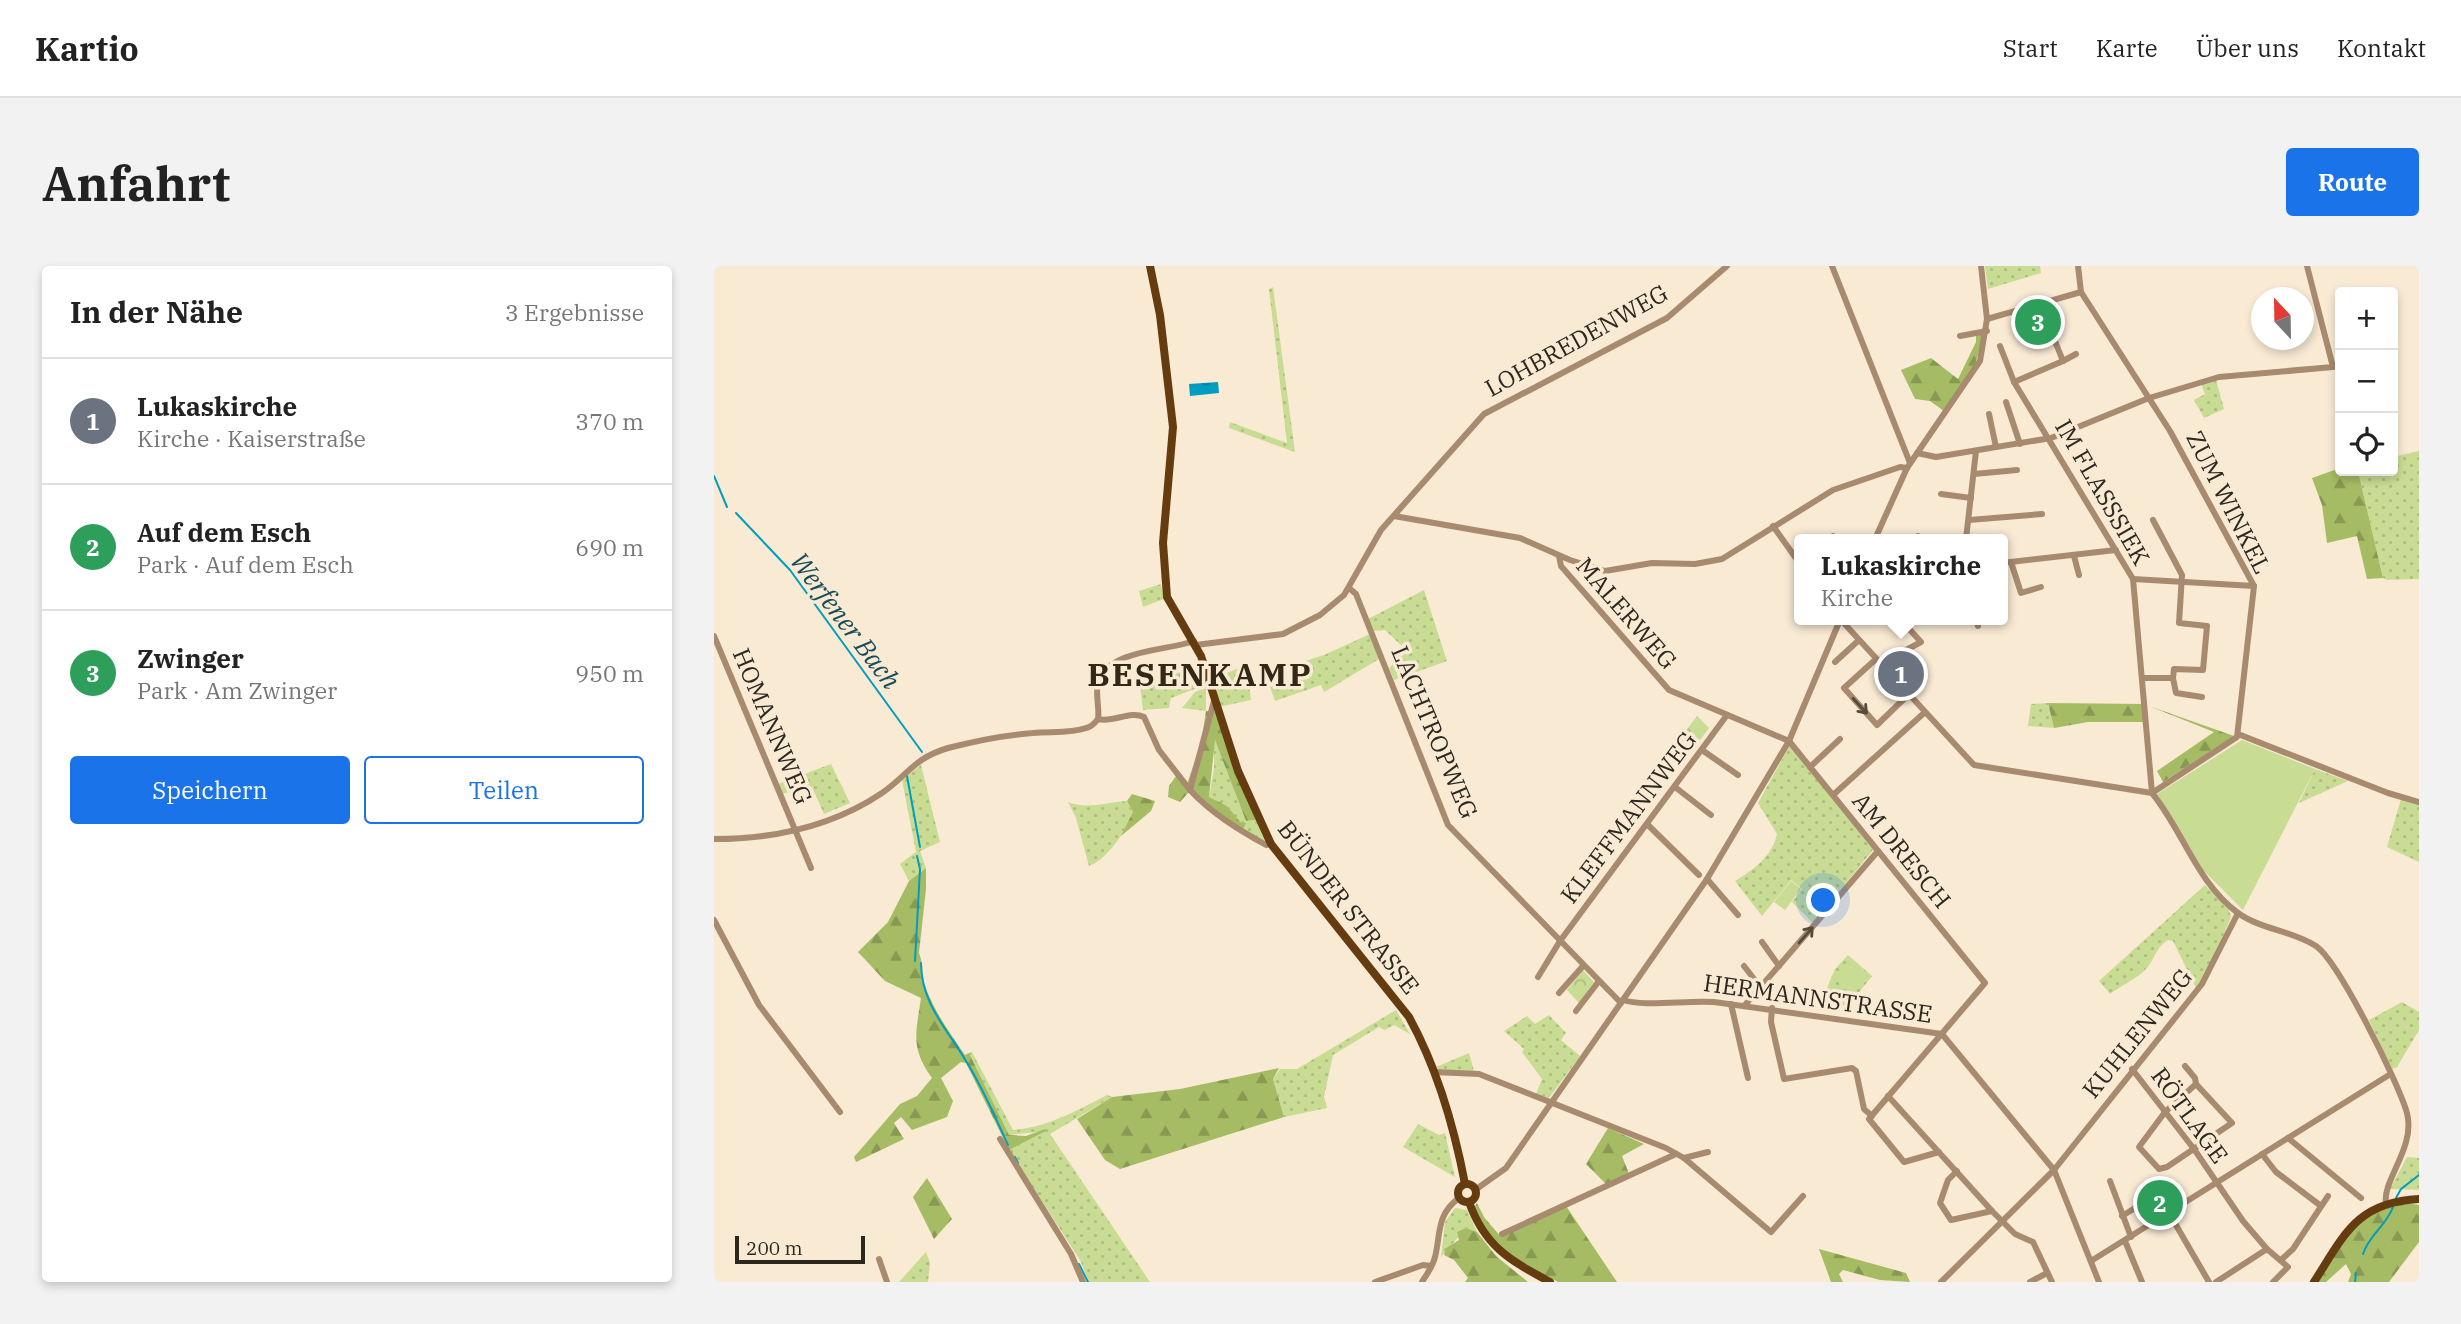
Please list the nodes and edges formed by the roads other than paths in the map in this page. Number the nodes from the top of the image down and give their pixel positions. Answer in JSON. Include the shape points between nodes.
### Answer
{"nodes":[{"id":1,"x":1150,"y":266,"type":"edge"},
{"id":2,"x":1727,"y":266,"type":"edge"},
{"id":3,"x":1833,"y":266,"type":"edge"},
{"id":4,"x":1981,"y":266,"type":"edge"},
{"id":5,"x":2078,"y":266,"type":"edge"},
{"id":6,"x":2307,"y":266,"type":"edge"},
{"id":7,"x":2081,"y":292,"type":"junction"},
{"id":8,"x":2040,"y":304,"type":"junction"},
{"id":9,"x":1987,"y":319,"type":"junction"},
{"id":10,"x":1987,"y":331,"type":"junction"},
{"id":11,"x":1960,"y":336,"type":"dead end"},
{"id":12,"x":2000,"y":346,"type":"dead end"},
{"id":13,"x":2076,"y":354,"type":"dead end"},
{"id":14,"x":2063,"y":361,"type":"junction"},
{"id":15,"x":2014,"y":382,"type":"junction"},
{"id":16,"x":2150,"y":398,"type":"junction"},
{"id":17,"x":2006,"y":402,"type":"dead end"},
{"id":18,"x":1989,"y":414,"type":"dead end"},
{"id":19,"x":2051,"y":438,"type":"junction"},
{"id":20,"x":2020,"y":444,"type":"junction"},
{"id":21,"x":1996,"y":447,"type":"junction"},
{"id":22,"x":1976,"y":451,"type":"junction"},
{"id":23,"x":1918,"y":452,"type":"junction"},
{"id":24,"x":1908,"y":465,"type":"junction"},
{"id":25,"x":2017,"y":470,"type":"dead end"},
{"id":26,"x":1975,"y":474,"type":"junction"},
{"id":27,"x":1941,"y":494,"type":"dead end"},
{"id":28,"x":1971,"y":498,"type":"junction"},
{"id":29,"x":2042,"y":514,"type":"dead end"},
{"id":30,"x":1394,"y":516,"type":"junction"},
{"id":31,"x":1969,"y":520,"type":"junction"},
{"id":32,"x":2153,"y":520,"type":"dead end"},
{"id":33,"x":1773,"y":526,"type":"junction"},
{"id":34,"x":1877,"y":534,"type":"edge"},
{"id":35,"x":1967,"y":534,"type":"edge"},
{"id":36,"x":2116,"y":550,"type":"junction"},
{"id":37,"x":1559,"y":556,"type":"junction"},
{"id":38,"x":1794,"y":556,"type":"edge"},
{"id":39,"x":2074,"y":556,"type":"junction"},
{"id":40,"x":2008,"y":562,"type":"edge"},
{"id":41,"x":2011,"y":562,"type":"junction"},
{"id":42,"x":2079,"y":575,"type":"dead end"},
{"id":43,"x":2133,"y":579,"type":"junction"},
{"id":44,"x":2183,"y":581,"type":"junction"},
{"id":45,"x":2041,"y":586,"type":"dead end"},
{"id":46,"x":2254,"y":586,"type":"junction"},
{"id":47,"x":1349,"y":588,"type":"junction"},
{"id":48,"x":1839,"y":625,"type":"edge"},
{"id":49,"x":1846,"y":625,"type":"edge"},
{"id":50,"x":1906,"y":625,"type":"edge"},
{"id":51,"x":714,"y":636,"type":"edge"},
{"id":52,"x":1859,"y":640,"type":"junction"},
{"id":53,"x":1195,"y":643,"type":"junction"},
{"id":54,"x":1212,"y":645,"type":"junction"},
{"id":55,"x":1201,"y":656,"type":"junction"},
{"id":56,"x":1878,"y":661,"type":"junction"},
{"id":57,"x":1835,"y":662,"type":"dead end"},
{"id":58,"x":2144,"y":678,"type":"junction"},
{"id":59,"x":2173,"y":678,"type":"junction"},
{"id":60,"x":1908,"y":695,"type":"junction"},
{"id":61,"x":2202,"y":697,"type":"dead end"},
{"id":62,"x":1214,"y":701,"type":"junction"},
{"id":63,"x":1924,"y":713,"type":"junction"},
{"id":64,"x":1727,"y":715,"type":"junction"},
{"id":65,"x":1098,"y":719,"type":"junction"},
{"id":66,"x":2238,"y":734,"type":"junction"},
{"id":67,"x":1840,"y":739,"type":"dead end"},
{"id":68,"x":1789,"y":741,"type":"junction"},
{"id":69,"x":1702,"y":750,"type":"junction"},
{"id":70,"x":1810,"y":767,"type":"junction"},
{"id":71,"x":1738,"y":775,"type":"dead end"},
{"id":72,"x":1675,"y":787,"type":"junction"},
{"id":73,"x":1190,"y":790,"type":"junction"},
{"id":74,"x":2152,"y":793,"type":"junction"},
{"id":75,"x":1833,"y":795,"type":"junction"},
{"id":76,"x":2419,"y":802,"type":"edge"},
{"id":77,"x":1711,"y":816,"type":"dead end"},
{"id":78,"x":1647,"y":824,"type":"junction"},
{"id":79,"x":796,"y":831,"type":"junction"},
{"id":80,"x":714,"y":839,"type":"edge"},
{"id":81,"x":1271,"y":844,"type":"junction"},
{"id":82,"x":1878,"y":851,"type":"junction"},
{"id":83,"x":811,"y":868,"type":"dead end"},
{"id":84,"x":1699,"y":875,"type":"dead end"},
{"id":85,"x":1707,"y":879,"type":"junction"},
{"id":86,"x":2238,"y":913,"type":"junction"},
{"id":87,"x":1738,"y":915,"type":"dead end"},
{"id":88,"x":714,"y":920,"type":"edge"},
{"id":89,"x":1560,"y":941,"type":"junction"},
{"id":90,"x":1762,"y":942,"type":"dead end"},
{"id":91,"x":1583,"y":966,"type":"junction"},
{"id":92,"x":1744,"y":966,"type":"dead end"},
{"id":93,"x":1779,"y":966,"type":"junction"},
{"id":94,"x":1538,"y":977,"type":"dead end"},
{"id":95,"x":1599,"y":981,"type":"junction"},
{"id":96,"x":1760,"y":988,"type":"junction"},
{"id":97,"x":1559,"y":993,"type":"dead end"},
{"id":98,"x":1623,"y":999,"type":"junction"},
{"id":99,"x":1731,"y":1004,"type":"junction"},
{"id":100,"x":1745,"y":1006,"type":"junction"},
{"id":101,"x":1772,"y":1009,"type":"junction"},
{"id":102,"x":1576,"y":1011,"type":"dead end"},
{"id":103,"x":1942,"y":1034,"type":"junction"},
{"id":104,"x":2185,"y":1066,"type":"dead end"},
{"id":105,"x":2132,"y":1069,"type":"junction"},
{"id":106,"x":1434,"y":1072,"type":"junction"},
{"id":107,"x":2389,"y":1075,"type":"junction"},
{"id":108,"x":1748,"y":1078,"type":"dead end"},
{"id":109,"x":2196,"y":1084,"type":"junction"},
{"id":110,"x":1888,"y":1096,"type":"junction"},
{"id":111,"x":1551,"y":1102,"type":"junction"},
{"id":112,"x":840,"y":1112,"type":"dead end"},
{"id":113,"x":2165,"y":1112,"type":"junction"},
{"id":114,"x":1870,"y":1117,"type":"junction"},
{"id":115,"x":2288,"y":1138,"type":"junction"},
{"id":116,"x":1000,"y":1139,"type":"dead end"},
{"id":117,"x":2194,"y":1149,"type":"junction"},
{"id":118,"x":1708,"y":1152,"type":"dead end"},
{"id":119,"x":1939,"y":1152,"type":"junction"},
{"id":120,"x":1676,"y":1154,"type":"junction"},
{"id":121,"x":2262,"y":1154,"type":"junction"},
{"id":122,"x":1684,"y":1158,"type":"junction"},
{"id":123,"x":2054,"y":1170,"type":"junction"},
{"id":124,"x":1957,"y":1171,"type":"junction"},
{"id":125,"x":2110,"y":1181,"type":"dead end"},
{"id":126,"x":2216,"y":1183,"type":"junction"},
{"id":127,"x":1465,"y":1184,"type":"junction"},
{"id":128,"x":1475,"y":1190,"type":"junction"},
{"id":129,"x":1803,"y":1196,"type":"dead end"},
{"id":130,"x":2328,"y":1196,"type":"dead end"},
{"id":131,"x":1459,"y":1198,"type":"junction"},
{"id":132,"x":2361,"y":1198,"type":"dead end"},
{"id":133,"x":2419,"y":1199,"type":"edge"},
{"id":134,"x":1469,"y":1202,"type":"junction"},
{"id":135,"x":2391,"y":1202,"type":"junction"},
{"id":136,"x":2140,"y":1205,"type":"dead end"},
{"id":137,"x":2321,"y":1206,"type":"junction"},
{"id":138,"x":1992,"y":1211,"type":"junction"},
{"id":139,"x":2169,"y":1213,"type":"junction"},
{"id":140,"x":2122,"y":1216,"type":"junction"},
{"id":141,"x":2003,"y":1221,"type":"junction"},
{"id":142,"x":1502,"y":1234,"type":"dead end"},
{"id":143,"x":2128,"y":1239,"type":"junction"},
{"id":144,"x":2267,"y":1249,"type":"junction"},
{"id":145,"x":879,"y":1259,"type":"dead end"},
{"id":146,"x":2281,"y":1260,"type":"junction"},
{"id":147,"x":2091,"y":1261,"type":"junction"},
{"id":148,"x":1431,"y":1266,"type":"junction"},
{"id":149,"x":2048,"y":1273,"type":"junction"},
{"id":150,"x":887,"y":1282,"type":"edge"},
{"id":151,"x":1083,"y":1282,"type":"edge"},
{"id":152,"x":1374,"y":1282,"type":"edge"},
{"id":153,"x":1422,"y":1282,"type":"edge"},
{"id":154,"x":1550,"y":1282,"type":"edge"},
{"id":155,"x":1941,"y":1282,"type":"edge"},
{"id":156,"x":2030,"y":1282,"type":"edge"},
{"id":157,"x":2052,"y":1282,"type":"edge"},
{"id":158,"x":2099,"y":1282,"type":"edge"},
{"id":159,"x":2142,"y":1282,"type":"edge"},
{"id":160,"x":2209,"y":1282,"type":"edge"},
{"id":161,"x":2216,"y":1282,"type":"edge"},
{"id":162,"x":2273,"y":1282,"type":"edge"},
{"id":163,"x":2314,"y":1282,"type":"edge"}],
"edges":[{"from":1,"to":53,"type":"main road","name":"BÜNDER STRASSE","via":[[1172,411],[1164,580],[1172,609]]},
{"from":2,"to":30,"type":"street","name":"LOHBREDENWEG","via":[[1667,318],[1493,407]]},
{"from":3,"to":24,"type":"street"},
{"from":4,"to":9,"type":"street"},
{"from":5,"to":7,"type":"street"},
{"from":6,"to":16,"type":"street","via":[[2333,367],[2219,377]]},
{"from":7,"to":8,"type":"street"},
{"from":7,"to":16,"type":"street","name":"ZUM WINKEL"},
{"from":8,"to":9,"type":"street"},
{"from":8,"to":14,"type":"street"},
{"from":9,"to":10,"type":"street"},
{"from":10,"to":11,"type":"street"},
{"from":10,"to":23,"type":"street","via":[[1976,369]]},
{"from":12,"to":15,"type":"street","name":"IM FLASSSIEK"},
{"from":13,"to":14,"type":"street"},
{"from":14,"to":15,"type":"street"},
{"from":15,"to":19,"type":"street","name":"IM FLASSSIEK"},
{"from":16,"to":19,"type":"street"},
{"from":16,"to":46,"type":"street","name":"ZUM WINKEL"},
{"from":17,"to":20,"type":"street"},
{"from":18,"to":21,"type":"street"},
{"from":19,"to":20,"type":"street"},
{"from":19,"to":36,"type":"street","name":"IM FLASSSIEK"},
{"from":20,"to":21,"type":"street"},
{"from":21,"to":22,"type":"street"},
{"from":22,"to":23,"type":"street","via":[[1931,457]]},
{"from":22,"to":26,"type":"street"},
{"from":23,"to":24,"type":"street"},
{"from":24,"to":33,"type":"street","via":[[1833,490]]},
{"from":24,"to":34,"type":"street"},
{"from":25,"to":26,"type":"street"},
{"from":26,"to":28,"type":"street"},
{"from":27,"to":28,"type":"street"},
{"from":28,"to":31,"type":"street"},
{"from":29,"to":31,"type":"street"},
{"from":30,"to":37,"type":"street","via":[[1520,538]]},
{"from":30,"to":47,"type":"street","name":"LOHBREDENWEG","via":[[1381,530]]},
{"from":31,"to":35,"type":"street"},
{"from":32,"to":44,"type":"street"},
{"from":33,"to":37,"type":"street","via":[[1709,563],[1661,562],[1605,570]]},
{"from":33,"to":38,"type":"street"},
{"from":36,"to":39,"type":"street"},
{"from":36,"to":43,"type":"street","name":"IM FLASSSIEK"},
{"from":37,"to":64,"type":"street","name":"MALERWEG","via":[[1561,566],[1664,685]]},
{"from":39,"to":41,"type":"street"},
{"from":39,"to":42,"type":"street"},
{"from":40,"to":41,"type":"street"},
{"from":41,"to":45,"type":"street","via":[[2021,593]]},
{"from":43,"to":44,"type":"street"},
{"from":43,"to":58,"type":"street","name":"IM FLASSSIEK"},
{"from":44,"to":46,"type":"street"},
{"from":44,"to":59,"type":"street","via":[[2179,623],[2207,626],[2203,670],[2174,669]]},
{"from":46,"to":66,"type":"street","name":"ZUM WINKEL"},
{"from":47,"to":54,"type":"street","name":"LOHBREDENWEG","via":[[1334,605],[1294,631]]},
{"from":47,"to":89,"type":"street","name":"LACHTROPWEG","via":[[1356,594],[1448,825]]},
{"from":48,"to":68,"type":"street"},
{"from":49,"to":52,"type":"street"},
{"from":50,"to":56,"type":"street","via":[[1921,642]]},
{"from":51,"to":79,"type":"street","name":"HOMANNWEG"},
{"from":52,"to":56,"type":"street"},
{"from":52,"to":57,"type":"street"},
{"from":53,"to":54,"type":"street","name":"LOHBREDENWEG"},
{"from":53,"to":55,"type":"main road","name":"BÜNDER STRASSE"},
{"from":53,"to":65,"type":"street","name":"LOHBREDENWEG","via":[[1124,659],[1109,668],[1099,680]]},
{"from":54,"to":55,"type":"street"},
{"from":55,"to":62,"type":"main road","name":"BÜNDER STRASSE"},
{"from":56,"to":60,"type":"street"},
{"from":56,"to":60,"type":"street","one_way":true,"via":[[1844,688],[1877,724]]},
{"from":58,"to":59,"type":"street"},
{"from":58,"to":74,"type":"street","name":"IM FLASSSIEK"},
{"from":59,"to":61,"type":"street","via":[[2176,694]]},
{"from":60,"to":63,"type":"street"},
{"from":62,"to":73,"type":"street"},
{"from":62,"to":81,"type":"main road","name":"BÜNDER STRASSE"},
{"from":63,"to":74,"type":"street","via":[[1974,765]]},
{"from":63,"to":75,"type":"street"},
{"from":64,"to":68,"type":"street","name":"MALERWEG"},
{"from":64,"to":69,"type":"street","name":"KLEFFMANNWEG"},
{"from":65,"to":73,"type":"street","via":[[1144,718],[1159,750]]},
{"from":65,"to":79,"type":"street","via":[[1082,730],[1029,733],[948,748],[925,757],[872,799]]},
{"from":66,"to":74,"type":"street"},
{"from":66,"to":76,"type":"street"},
{"from":67,"to":70,"type":"street"},
{"from":68,"to":70,"type":"street","name":"AM DRESCH"},
{"from":68,"to":85,"type":"street"},
{"from":69,"to":71,"type":"street"},
{"from":69,"to":72,"type":"street","name":"KLEFFMANNWEG"},
{"from":70,"to":75,"type":"street","name":"AM DRESCH"},
{"from":72,"to":77,"type":"street"},
{"from":72,"to":78,"type":"street","name":"KLEFFMANNWEG"},
{"from":73,"to":81,"type":"street","via":[[1234,825]]},
{"from":74,"to":86,"type":"street","via":[[2203,875]]},
{"from":75,"to":82,"type":"street","name":"AM DRESCH"},
{"from":78,"to":84,"type":"street"},
{"from":78,"to":89,"type":"street","name":"KLEFFMANNWEG"},
{"from":79,"to":80,"type":"street"},
{"from":79,"to":83,"type":"street","name":"HOMANNWEG"},
{"from":81,"to":106,"type":"main road","name":"BÜNDER STRASSE","via":[[1409,1017]]},
{"from":93,"to":82,"type":"street","one_way":true},
{"from":82,"to":103,"type":"street","name":"AM DRESCH","via":[[1985,983]]},
{"from":85,"to":87,"type":"street"},
{"from":85,"to":98,"type":"street"},
{"from":86,"to":105,"type":"street","name":"KUHLENWEG","via":[[2203,984]]},
{"from":86,"to":107,"type":"street","via":[[2305,940],[2325,954],[2343,979]]},
{"from":88,"to":112,"type":"street","via":[[759,1005]]},
{"from":89,"to":91,"type":"street","name":"LACHTROPWEG"},
{"from":89,"to":94,"type":"street"},
{"from":90,"to":93,"type":"street"},
{"from":91,"to":95,"type":"street","name":"LACHTROPWEG"},
{"from":91,"to":97,"type":"street"},
{"from":92,"to":96,"type":"street"},
{"from":93,"to":96,"type":"street"},
{"from":95,"to":98,"type":"street","name":"LACHTROPWEG"},
{"from":95,"to":102,"type":"street"},
{"from":96,"to":100,"type":"street"},
{"from":98,"to":99,"type":"street","name":"HERMANNSTRASSE"},
{"from":98,"to":111,"type":"street"},
{"from":99,"to":100,"type":"street","name":"HERMANNSTRASSE"},
{"from":99,"to":108,"type":"street"},
{"from":100,"to":101,"type":"street","name":"HERMANNSTRASSE"},
{"from":101,"to":103,"type":"street","name":"HERMANNSTRASSE"},
{"from":101,"to":114,"type":"street","via":[[1784,1079],[1853,1068]]},
{"from":103,"to":110,"type":"street"},
{"from":103,"to":123,"type":"street","name":"HERMANNSTRASSE"},
{"from":104,"to":109,"type":"street"},
{"from":105,"to":113,"type":"street","name":"RÖTLAGE"},
{"from":105,"to":123,"type":"street","name":"KUHLENWEG"},
{"from":106,"to":111,"type":"street","via":[[1479,1074]]},
{"from":106,"to":127,"type":"main road","name":"BÜNDER STRASSE"},
{"from":107,"to":115,"type":"street"},
{"from":107,"to":135,"type":"street","via":[[2408,1121],[2401,1160],[2386,1191]]},
{"from":109,"to":113,"type":"street"},
{"from":109,"to":117,"type":"street","via":[[2232,1123]]},
{"from":110,"to":114,"type":"street"},
{"from":110,"to":119,"type":"street"},
{"from":111,"to":120,"type":"street"},
{"from":111,"to":128,"type":"street","via":[[1506,1168]]},
{"from":113,"to":117,"type":"street","name":"RÖTLAGE"},
{"from":113,"to":117,"type":"street","via":[[2139,1147],[2159,1169]]},
{"from":114,"to":119,"type":"street","via":[[1904,1162]]},
{"from":115,"to":121,"type":"street"},
{"from":115,"to":132,"type":"street"},
{"from":116,"to":151,"type":"street","via":[[1071,1254]]},
{"from":117,"to":126,"type":"street","name":"RÖTLAGE"},
{"from":118,"to":122,"type":"street"},
{"from":119,"to":124,"type":"street"},
{"from":120,"to":122,"type":"street"},
{"from":120,"to":142,"type":"street"},
{"from":121,"to":126,"type":"street"},
{"from":121,"to":137,"type":"street","via":[[2276,1172]]},
{"from":122,"to":129,"type":"street","via":[[1771,1232]]},
{"from":123,"to":141,"type":"street","name":"KUHLENWEG"},
{"from":123,"to":147,"type":"street","name":"HERMANNSTRASSE"},
{"from":124,"to":138,"type":"street"},
{"from":124,"to":138,"type":"street","via":[[1948,1180],[1940,1203],[1951,1220]]},
{"from":125,"to":140,"type":"street"},
{"from":126,"to":139,"type":"street"},
{"from":126,"to":144,"type":"street","name":"RÖTLAGE"},
{"from":127,"to":128,"type":"main road"},
{"from":127,"to":131,"type":"main road","via":[[1458,1190]]},
{"from":128,"to":134,"type":"main road","via":[[1475,1198]]},
{"from":130,"to":137,"type":"street"},
{"from":131,"to":134,"type":"main road"},
{"from":131,"to":148,"type":"street","via":[[1440,1220]]},
{"from":133,"to":135,"type":"main road"},
{"from":134,"to":154,"type":"main road","via":[[1478,1224],[1500,1253]]},
{"from":135,"to":163,"type":"main road","via":[[2365,1213],[2352,1225]]},
{"from":136,"to":140,"type":"street"},
{"from":137,"to":146,"type":"street"},
{"from":138,"to":141,"type":"street"},
{"from":139,"to":143,"type":"street"},
{"from":139,"to":160,"type":"street"},
{"from":140,"to":143,"type":"street"},
{"from":141,"to":149,"type":"street","via":[[2015,1234],[2033,1242]]},
{"from":141,"to":155,"type":"street","name":"KUHLENWEG"},
{"from":143,"to":147,"type":"street"},
{"from":143,"to":159,"type":"street"},
{"from":144,"to":146,"type":"street","name":"RÖTLAGE"},
{"from":144,"to":161,"type":"street"},
{"from":145,"to":150,"type":"street"},
{"from":146,"to":162,"type":"street","via":[[2288,1267]]},
{"from":147,"to":158,"type":"street","name":"HERMANNSTRASSE"},
{"from":148,"to":152,"type":"street"},
{"from":148,"to":153,"type":"street"},
{"from":149,"to":156,"type":"street"},
{"from":149,"to":157,"type":"street"}]}
